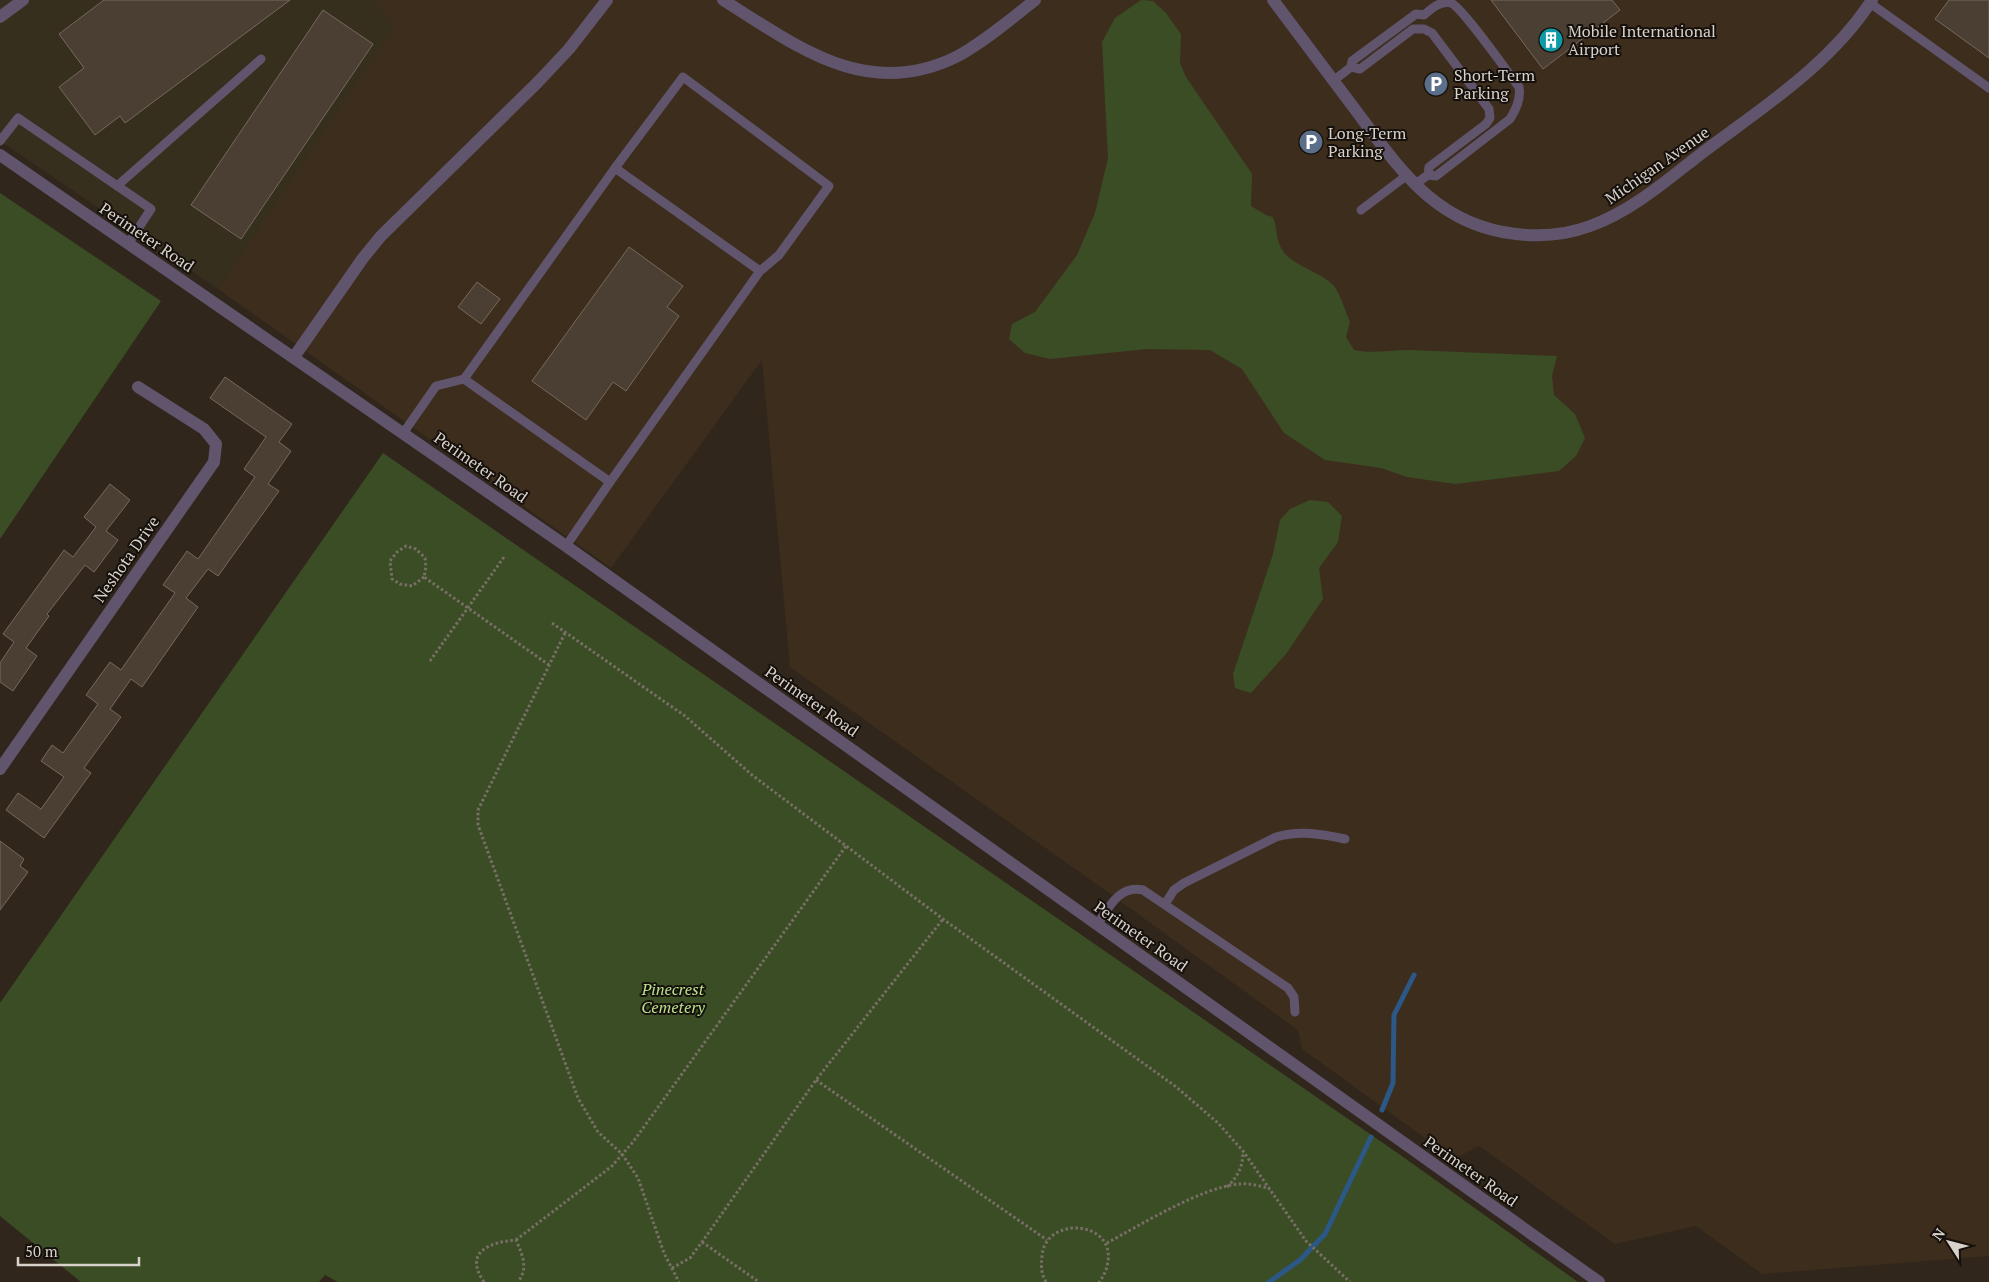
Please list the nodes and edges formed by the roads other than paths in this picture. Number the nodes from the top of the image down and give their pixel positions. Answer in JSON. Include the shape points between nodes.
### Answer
{"nodes":[{"id":1,"x":23,"y":0,"type":"edge"},
{"id":2,"x":607,"y":0,"type":"edge"},
{"id":3,"x":723,"y":0,"type":"edge"},
{"id":4,"x":1035,"y":0,"type":"edge"},
{"id":5,"x":1273,"y":0,"type":"edge"},
{"id":6,"x":1871,"y":2,"type":"edge"},
{"id":7,"x":0,"y":17,"type":"edge"},
{"id":8,"x":261,"y":59,"type":"dead end"},
{"id":9,"x":1351,"y":67,"type":"junction"},
{"id":10,"x":1333,"y":81,"type":"junction"},
{"id":11,"x":1989,"y":88,"type":"edge"},
{"id":12,"x":0,"y":141,"type":"edge"},
{"id":13,"x":0,"y":155,"type":"edge"},
{"id":14,"x":615,"y":168,"type":"junction"},
{"id":15,"x":1428,"y":175,"type":"junction"},
{"id":16,"x":1410,"y":180,"type":"junction"},
{"id":17,"x":117,"y":186,"type":"junction"},
{"id":18,"x":1361,"y":210,"type":"dead end"},
{"id":19,"x":128,"y":244,"type":"junction"},
{"id":20,"x":760,"y":271,"type":"junction"},
{"id":21,"x":294,"y":357,"type":"junction"},
{"id":22,"x":464,"y":379,"type":"junction"},
{"id":23,"x":138,"y":388,"type":"dead end"},
{"id":24,"x":404,"y":432,"type":"junction"},
{"id":25,"x":610,"y":482,"type":"junction"},
{"id":26,"x":566,"y":546,"type":"junction"},
{"id":27,"x":0,"y":769,"type":"edge"},
{"id":28,"x":1345,"y":839,"type":"dead end"},
{"id":29,"x":1165,"y":904,"type":"junction"},
{"id":30,"x":1097,"y":925,"type":"junction"},
{"id":31,"x":1295,"y":1012,"type":"dead end"},
{"id":32,"x":1599,"y":1282,"type":"edge"}],
"edges":[{"from":1,"to":7,"type":"street"},
{"from":2,"to":21,"type":"street","via":[[569,49],[537,83],[381,236]]},
{"from":3,"to":4,"type":"street","via":[[816,56],[840,67],[868,72],[921,70],[958,56]]},
{"from":5,"to":10,"type":"street","name":"Michigan Avenue"},
{"from":6,"to":11,"type":"lane"},
{"from":6,"to":16,"type":"street","name":"Michigan Avenue","via":[[1831,51],[1784,92],[1632,205],[1590,226],[1547,236],[1504,233],[1453,215],[1429,199]]},
{"from":8,"to":17,"type":"lane"},
{"from":9,"to":10,"type":"lane"},
{"from":9,"to":15,"type":"lane","via":[[1360,69],[1413,29],[1424,29],[1432,32],[1489,109],[1490,118],[1486,124],[1429,167]]},
{"from":9,"to":15,"type":"lane","via":[[1352,61],[1416,14],[1424,15],[1437,5],[1449,2],[1456,6],[1519,87],[1517,107],[1510,119],[1436,176]]},
{"from":10,"to":16,"type":"street","name":"Michigan Avenue"},
{"from":12,"to":17,"type":"lane","via":[[18,118]]},
{"from":13,"to":19,"type":"street","name":"Perimeter Road"},
{"from":14,"to":20,"type":"lane"},
{"from":14,"to":20,"type":"lane","via":[[683,78],[829,186],[779,255]]},
{"from":14,"to":22,"type":"lane"},
{"from":15,"to":16,"type":"lane"},
{"from":16,"to":18,"type":"lane"},
{"from":17,"to":19,"type":"lane","via":[[151,209]]},
{"from":19,"to":21,"type":"street","name":"Perimeter Road"},
{"from":20,"to":25,"type":"lane"},
{"from":21,"to":24,"type":"street","name":"Perimeter Road"},
{"from":22,"to":24,"type":"lane","via":[[436,386]]},
{"from":22,"to":25,"type":"lane"},
{"from":23,"to":27,"type":"street","name":"Neshota Drive","via":[[204,429],[216,444],[214,462]]},
{"from":24,"to":26,"type":"street","name":"Perimeter Road"},
{"from":25,"to":26,"type":"lane"},
{"from":26,"to":30,"type":"street","name":"Perimeter Road"},
{"from":28,"to":29,"type":"lane","via":[[1312,832],[1276,837],[1184,883],[1174,890]]},
{"from":29,"to":30,"type":"lane","via":[[1143,890],[1123,891]]},
{"from":29,"to":31,"type":"lane","via":[[1288,988],[1294,997]]},
{"from":30,"to":32,"type":"street","name":"Perimeter Road"}]}
